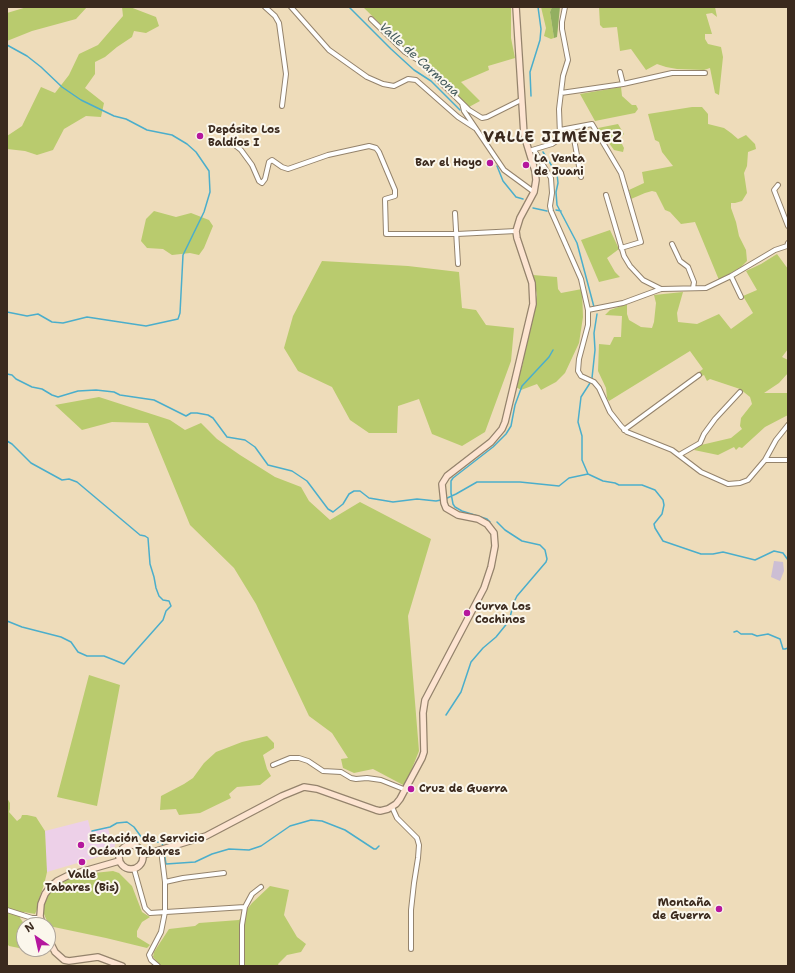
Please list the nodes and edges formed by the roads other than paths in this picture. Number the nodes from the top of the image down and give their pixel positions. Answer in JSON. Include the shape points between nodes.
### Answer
{"nodes":[{"id":1,"x":265,"y":7,"type":"edge"},
{"id":2,"x":291,"y":7,"type":"edge"},
{"id":3,"x":516,"y":7,"type":"edge"},
{"id":4,"x":565,"y":7,"type":"edge"},
{"id":5,"x":371,"y":19,"type":"dead end"},
{"id":6,"x":620,"y":72,"type":"dead end"},
{"id":7,"x":705,"y":73,"type":"dead end"},
{"id":8,"x":623,"y":84,"type":"junction"},
{"id":9,"x":561,"y":93,"type":"junction"},
{"id":10,"x":522,"y":100,"type":"junction"},
{"id":11,"x":462,"y":102,"type":"junction"},
{"id":12,"x":282,"y":106,"type":"dead end"},
{"id":13,"x":475,"y":128,"type":"junction"},
{"id":14,"x":572,"y":128,"type":"junction"},
{"id":15,"x":560,"y":130,"type":"junction"},
{"id":16,"x":232,"y":142,"type":"dead end"},
{"id":17,"x":532,"y":151,"type":"junction"},
{"id":18,"x":581,"y":177,"type":"dead end"},
{"id":19,"x":778,"y":186,"type":"dead end"},
{"id":20,"x":534,"y":192,"type":"junction"},
{"id":21,"x":606,"y":195,"type":"dead end"},
{"id":22,"x":456,"y":213,"type":"dead end"},
{"id":23,"x":788,"y":226,"type":"edge"},
{"id":24,"x":516,"y":231,"type":"junction"},
{"id":25,"x":457,"y":234,"type":"junction"},
{"id":26,"x":788,"y":243,"type":"edge"},
{"id":27,"x":672,"y":244,"type":"dead end"},
{"id":28,"x":621,"y":248,"type":"junction"},
{"id":29,"x":458,"y":264,"type":"dead end"},
{"id":30,"x":732,"y":276,"type":"junction"},
{"id":31,"x":693,"y":288,"type":"junction"},
{"id":32,"x":661,"y":289,"type":"junction"},
{"id":33,"x":741,"y":297,"type":"dead end"},
{"id":34,"x":588,"y":310,"type":"junction"},
{"id":35,"x":698,"y":375,"type":"dead end"},
{"id":36,"x":740,"y":392,"type":"dead end"},
{"id":37,"x":788,"y":425,"type":"edge"},
{"id":38,"x":624,"y":430,"type":"junction"},
{"id":39,"x":679,"y":455,"type":"junction"},
{"id":40,"x":765,"y":460,"type":"junction"},
{"id":41,"x":788,"y":460,"type":"edge"},
{"id":42,"x":273,"y":765,"type":"dead end"},
{"id":43,"x":406,"y":790,"type":"junction"},
{"id":44,"x":392,"y":807,"type":"junction"},
{"id":45,"x":161,"y":850,"type":"junction"},
{"id":46,"x":143,"y":855,"type":"junction"},
{"id":47,"x":119,"y":861,"type":"junction"},
{"id":48,"x":134,"y":869,"type":"junction"},
{"id":49,"x":224,"y":873,"type":"dead end"},
{"id":50,"x":165,"y":882,"type":"junction"},
{"id":51,"x":261,"y":887,"type":"dead end"},
{"id":52,"x":244,"y":907,"type":"junction"},
{"id":53,"x":7,"y":910,"type":"edge"},
{"id":54,"x":165,"y":912,"type":"junction"},
{"id":55,"x":29,"y":917,"type":"edge"},
{"id":56,"x":40,"y":917,"type":"edge"},
{"id":57,"x":412,"y":949,"type":"dead end"},
{"id":58,"x":56,"y":953,"type":"edge"},
{"id":59,"x":122,"y":966,"type":"edge"},
{"id":60,"x":158,"y":966,"type":"edge"},
{"id":61,"x":242,"y":966,"type":"edge"}],
"edges":[{"from":1,"to":12,"type":"street","via":[[279,23],[286,74]]},
{"from":2,"to":13,"type":"street","via":[[329,50],[367,78],[394,86],[408,79],[416,80],[458,117]]},
{"from":3,"to":10,"type":"main road"},
{"from":4,"to":9,"type":"street","via":[[562,29],[568,60]]},
{"from":5,"to":11,"type":"street"},
{"from":6,"to":8,"type":"street"},
{"from":7,"to":8,"type":"street","via":[[672,73]]},
{"from":8,"to":9,"type":"street"},
{"from":9,"to":15,"type":"street"},
{"from":10,"to":11,"type":"street","via":[[485,118]]},
{"from":10,"to":17,"type":"main road","via":[[524,135]]},
{"from":11,"to":13,"type":"street","via":[[464,111]]},
{"from":13,"to":20,"type":"street","via":[[504,170]]},
{"from":14,"to":15,"type":"street"},
{"from":14,"to":18,"type":"street"},
{"from":14,"to":28,"type":"street","via":[[592,124],[621,173],[641,242]]},
{"from":15,"to":17,"type":"street","via":[[555,142]]},
{"from":16,"to":25,"type":"street","via":[[245,155],[262,183],[272,160],[288,169],[328,155],[369,146],[376,148],[395,190],[395,196],[385,200],[386,234]]},
{"from":17,"to":20,"type":"main road","via":[[536,171]]},
{"from":17,"to":34,"type":"street","via":[[551,178],[551,211],[583,285]]},
{"from":19,"to":23,"type":"street","via":[[774,190]]},
{"from":20,"to":24,"type":"main road"},
{"from":21,"to":28,"type":"street"},
{"from":22,"to":25,"type":"street"},
{"from":24,"to":25,"type":"street"},
{"from":24,"to":43,"type":"main road","via":[[532,283],[533,304],[505,422],[497,436],[447,476],[441,487],[448,510],[481,520],[490,526],[495,536],[495,550],[484,588],[425,700],[424,752]]},
{"from":25,"to":29,"type":"street"},
{"from":26,"to":30,"type":"street","via":[[787,246],[775,250]]},
{"from":27,"to":31,"type":"street","via":[[680,261],[688,267],[694,282]]},
{"from":28,"to":32,"type":"street","via":[[630,266],[643,280]]},
{"from":30,"to":31,"type":"street","via":[[706,288]]},
{"from":30,"to":33,"type":"street"},
{"from":31,"to":32,"type":"street"},
{"from":32,"to":34,"type":"street","via":[[623,303]]},
{"from":34,"to":38,"type":"street","via":[[588,325],[578,371],[599,388],[610,412]]},
{"from":35,"to":38,"type":"street"},
{"from":36,"to":39,"type":"street","via":[[704,434],[700,443]]},
{"from":37,"to":40,"type":"street"},
{"from":38,"to":39,"type":"street"},
{"from":39,"to":40,"type":"street","via":[[701,472],[732,484],[748,480]]},
{"from":40,"to":41,"type":"street"},
{"from":42,"to":43,"type":"street","via":[[290,758],[299,758],[323,771],[341,772],[356,779],[381,780]]},
{"from":43,"to":44,"type":"main road"},
{"from":44,"to":45,"type":"main road","via":[[376,810],[317,789],[304,787],[206,836]]},
{"from":44,"to":57,"type":"street","via":[[397,818],[417,838],[419,845],[411,910]]},
{"from":45,"to":46,"type":"main road"},
{"from":45,"to":50,"type":"street"},
{"from":46,"to":47,"type":"main road","via":[[136,846],[128,845],[121,850]]},
{"from":46,"to":48,"type":"main road","via":[[141,863]]},
{"from":47,"to":48,"type":"main road","via":[[126,868]]},
{"from":47,"to":56,"type":"main road","via":[[72,874],[54,883],[43,897]]},
{"from":48,"to":54,"type":"street","via":[[146,910],[153,913]]},
{"from":49,"to":50,"type":"street"},
{"from":50,"to":54,"type":"street"},
{"from":51,"to":52,"type":"street","via":[[252,894]]},
{"from":52,"to":54,"type":"street"},
{"from":52,"to":61,"type":"street"},
{"from":53,"to":55,"type":"street"},
{"from":54,"to":60,"type":"street","via":[[161,932],[149,955]]},
{"from":58,"to":59,"type":"main road","via":[[69,961],[98,956]]}]}
